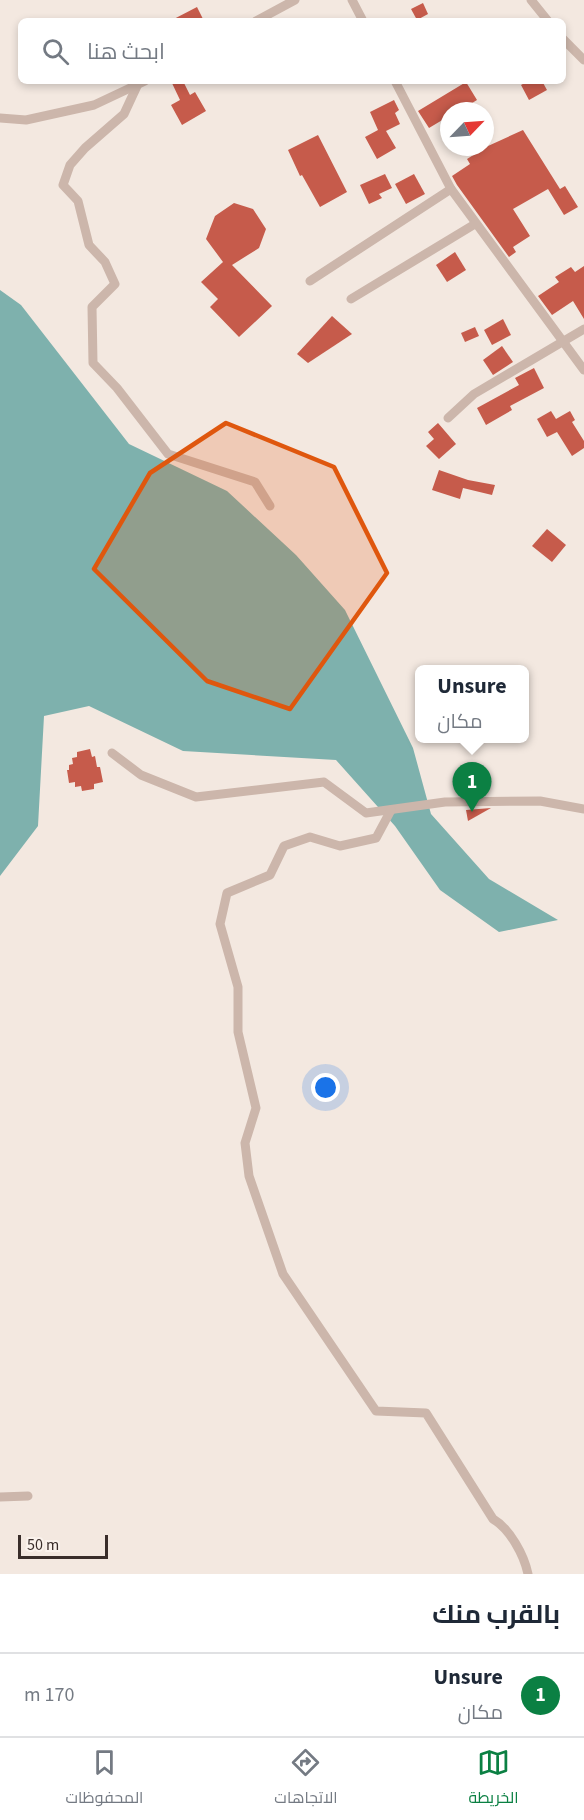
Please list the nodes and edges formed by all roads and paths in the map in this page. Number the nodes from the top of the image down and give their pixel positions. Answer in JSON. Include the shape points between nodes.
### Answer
{"nodes":[{"id":1,"x":295,"y":0,"type":"edge"},
{"id":2,"x":531,"y":0,"type":"edge"},
{"id":3,"x":355,"y":1,"type":"edge"},
{"id":4,"x":262,"y":18,"type":"edge"},
{"id":5,"x":362,"y":18,"type":"edge"},
{"id":6,"x":546,"y":18,"type":"edge"},
{"id":7,"x":566,"y":42,"type":"edge"},
{"id":8,"x":584,"y":60,"type":"edge"},
{"id":9,"x":139,"y":84,"type":"edge"},
{"id":10,"x":140,"y":84,"type":"edge"},
{"id":11,"x":396,"y":84,"type":"edge"},
{"id":12,"x":0,"y":118,"type":"edge"},
{"id":13,"x":451,"y":189,"type":"junction"},
{"id":14,"x":475,"y":224,"type":"junction"},
{"id":15,"x":310,"y":281,"type":"dead end"},
{"id":16,"x":351,"y":299,"type":"dead end"},
{"id":17,"x":584,"y":329,"type":"edge"},
{"id":18,"x":563,"y":342,"type":"junction"},
{"id":19,"x":584,"y":370,"type":"edge"},
{"id":20,"x":448,"y":418,"type":"dead end"},
{"id":21,"x":270,"y":506,"type":"dead end"},
{"id":22,"x":112,"y":753,"type":"dead end"},
{"id":23,"x":584,"y":809,"type":"edge"},
{"id":24,"x":391,"y":810,"type":"junction"},
{"id":25,"x":28,"y":1496,"type":"dead end"},
{"id":26,"x":0,"y":1497,"type":"edge"},
{"id":27,"x":528,"y":1574,"type":"edge"}],
"edges":[{"from":1,"to":4,"type":"street"},
{"from":2,"to":6,"type":"street"},
{"from":3,"to":5,"type":"street"},
{"from":7,"to":8,"type":"street"},
{"from":9,"to":12,"type":"street","via":[[94,105],[26,120]]},
{"from":10,"to":21,"type":"street","via":[[124,114],[70,165],[63,185],[78,201],[89,245],[105,262],[115,284],[92,307],[93,363],[168,454],[255,482]]},
{"from":11,"to":13,"type":"street"},
{"from":13,"to":14,"type":"street"},
{"from":13,"to":15,"type":"street"},
{"from":14,"to":16,"type":"street"},
{"from":14,"to":18,"type":"street"},
{"from":17,"to":18,"type":"street"},
{"from":18,"to":19,"type":"street"},
{"from":18,"to":20,"type":"street","via":[[474,394]]},
{"from":22,"to":24,"type":"street","via":[[141,775],[196,797],[324,782],[366,813]]},
{"from":23,"to":24,"type":"street","via":[[540,801],[445,802]]},
{"from":24,"to":27,"type":"street","via":[[376,838],[340,846],[310,837],[284,846],[270,875],[226,893],[220,924],[238,987],[238,1032],[256,1108],[245,1143],[249,1176],[283,1274],[376,1411],[426,1413],[493,1519],[502,1525]]},
{"from":25,"to":26,"type":"street"}]}
